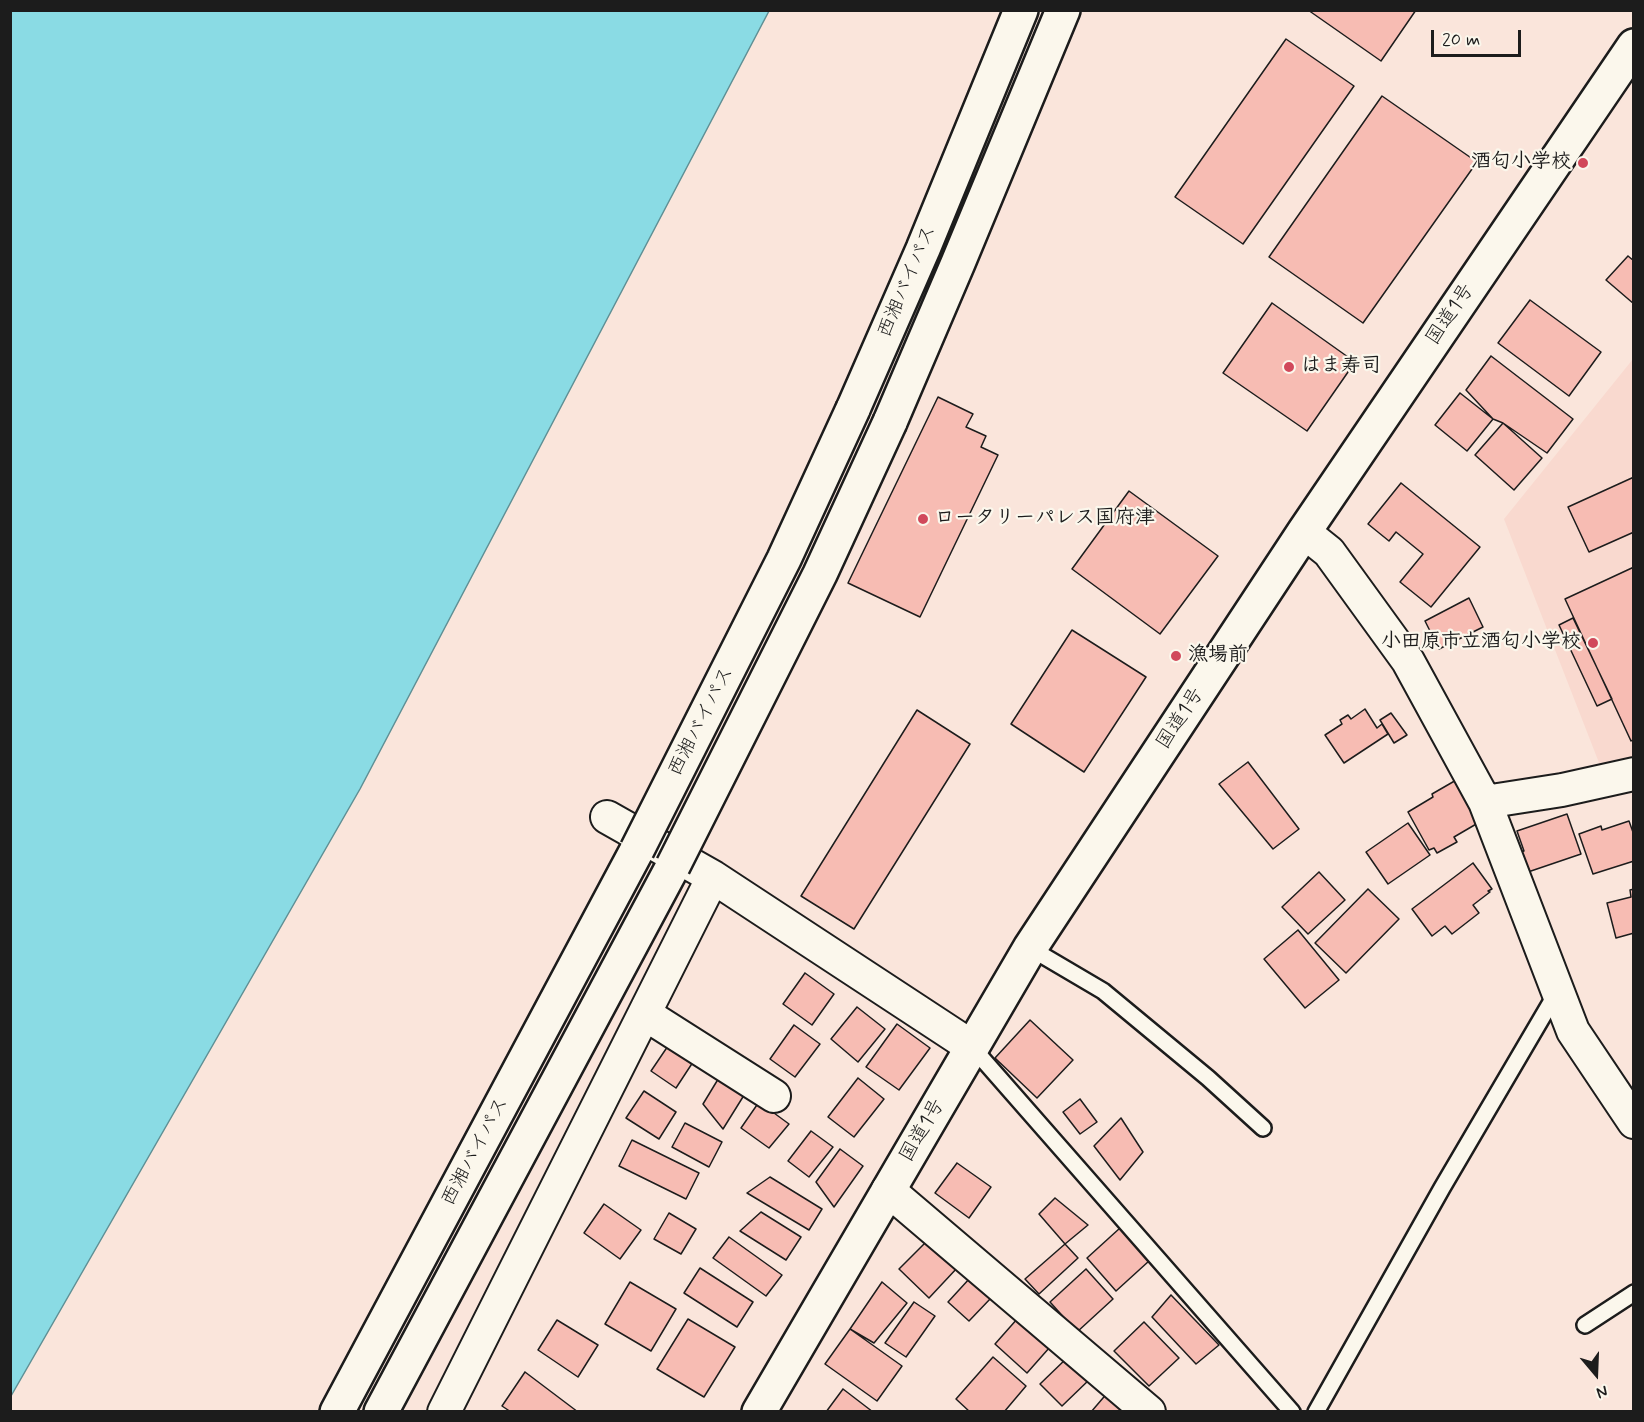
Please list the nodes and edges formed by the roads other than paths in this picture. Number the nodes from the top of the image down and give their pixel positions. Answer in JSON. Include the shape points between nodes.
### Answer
{"nodes":[{"id":1,"x":1021,"y":10,"type":"edge"},
{"id":2,"x":1063,"y":10,"type":"edge"},
{"id":3,"x":1634,"y":46,"type":"edge"},
{"id":4,"x":1304,"y":532,"type":"junction"},
{"id":5,"x":1634,"y":774,"type":"edge"},
{"id":6,"x":1485,"y":802,"type":"junction"},
{"id":7,"x":607,"y":817,"type":"dead end"},
{"id":8,"x":713,"y":877,"type":"junction"},
{"id":9,"x":1030,"y":948,"type":"junction"},
{"id":10,"x":1557,"y":992,"type":"junction"},
{"id":11,"x":645,"y":1014,"type":"junction"},
{"id":12,"x":972,"y":1047,"type":"junction"},
{"id":13,"x":774,"y":1095,"type":"dead end"},
{"id":14,"x":1634,"y":1122,"type":"edge"},
{"id":15,"x":1263,"y":1128,"type":"dead end"},
{"id":16,"x":888,"y":1190,"type":"junction"},
{"id":17,"x":1634,"y":1293,"type":"edge"},
{"id":18,"x":1585,"y":1325,"type":"dead end"},
{"id":19,"x":337,"y":1412,"type":"edge"},
{"id":20,"x":381,"y":1412,"type":"edge"},
{"id":21,"x":444,"y":1412,"type":"edge"},
{"id":22,"x":759,"y":1412,"type":"edge"},
{"id":23,"x":1149,"y":1412,"type":"edge"},
{"id":24,"x":1292,"y":1412,"type":"edge"},
{"id":25,"x":1316,"y":1412,"type":"edge"}],
"edges":[{"from":1,"to":19,"type":"highway","name":"西湘バイパス","bridge":true,"via":[[923,249],[784,559],[638,850]]},
{"from":2,"to":20,"type":"highway","name":"西湘バイパス","bridge":true,"via":[[890,422],[820,574],[673,866]]},
{"from":3,"to":4,"type":"highway","name":"国道1号"},
{"from":4,"to":6,"type":"street","via":[[1329,552],[1408,661]]},
{"from":4,"to":9,"type":"highway","name":"国道1号"},
{"from":5,"to":6,"type":"street"},
{"from":6,"to":10,"type":"street"},
{"from":7,"to":8,"type":"street"},
{"from":8,"to":11,"type":"street"},
{"from":8,"to":12,"type":"street"},
{"from":9,"to":12,"type":"highway","name":"国道1号"},
{"from":9,"to":15,"type":"lane","via":[[1103,991]]},
{"from":10,"to":14,"type":"street","via":[[1573,1031]]},
{"from":10,"to":25,"type":"lane"},
{"from":11,"to":13,"type":"street"},
{"from":11,"to":21,"type":"street"},
{"from":12,"to":16,"type":"highway","name":"国道1号"},
{"from":12,"to":24,"type":"lane"},
{"from":16,"to":22,"type":"highway","name":"国道1号"},
{"from":16,"to":23,"type":"street"},
{"from":17,"to":18,"type":"lane"}]}
